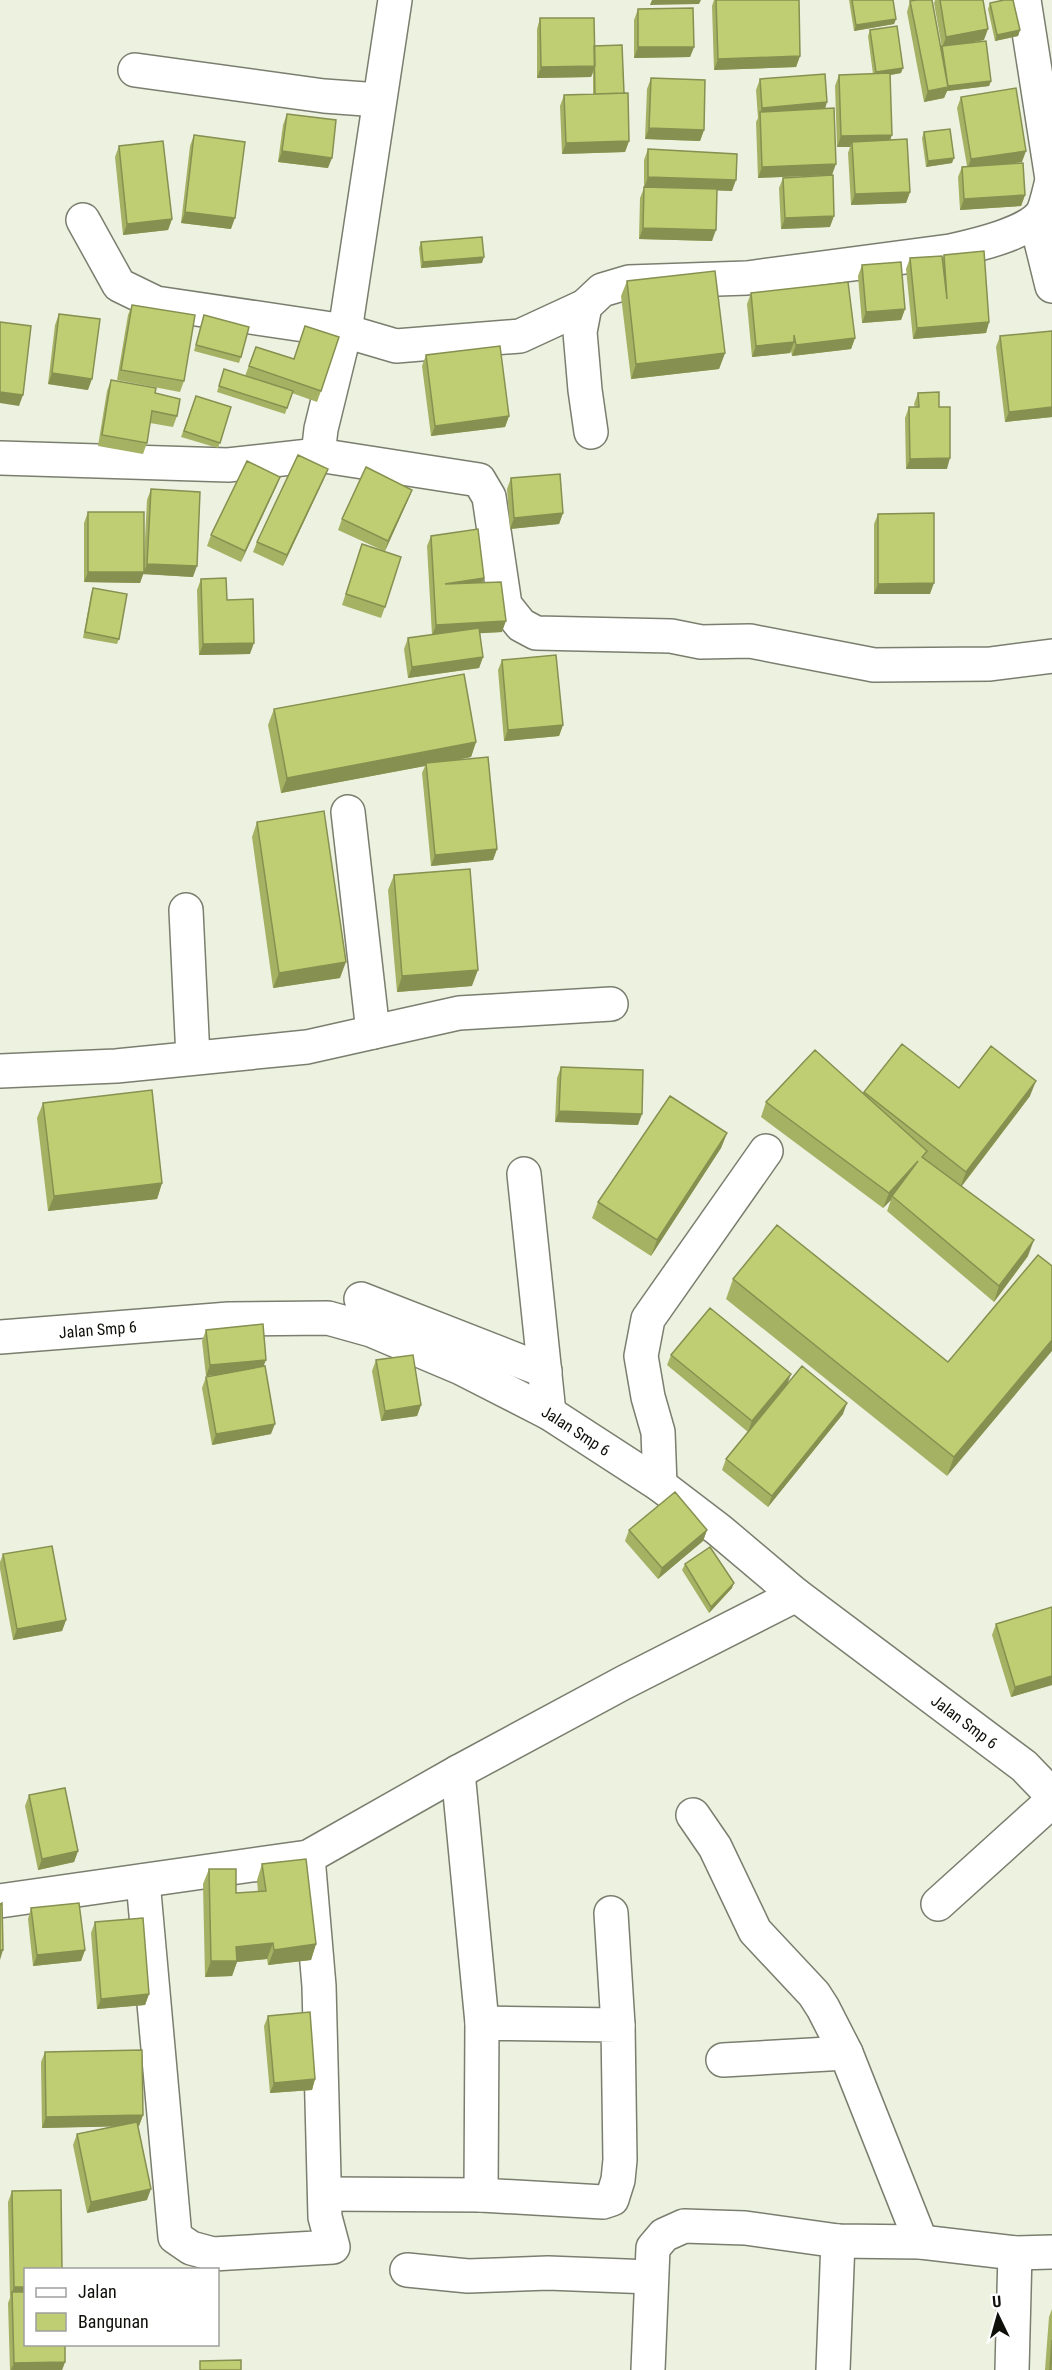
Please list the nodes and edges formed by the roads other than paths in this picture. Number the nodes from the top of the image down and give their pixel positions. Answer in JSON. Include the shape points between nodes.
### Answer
{"nodes":[{"id":1,"x":395,"y":0,"type":"edge"},
{"id":2,"x":1024,"y":0,"type":"edge"},
{"id":3,"x":135,"y":70,"type":"dead end"},
{"id":4,"x":379,"y":100,"type":"junction"},
{"id":5,"x":1052,"y":180,"type":"edge"},
{"id":6,"x":83,"y":220,"type":"dead end"},
{"id":7,"x":1036,"y":221,"type":"junction"},
{"id":8,"x":1052,"y":286,"type":"edge"},
{"id":9,"x":585,"y":306,"type":"junction"},
{"id":10,"x":345,"y":331,"type":"junction"},
{"id":11,"x":591,"y":432,"type":"dead end"},
{"id":12,"x":318,"y":455,"type":"junction"},
{"id":13,"x":0,"y":458,"type":"edge"},
{"id":14,"x":1052,"y":656,"type":"edge"},
{"id":15,"x":348,"y":812,"type":"dead end"},
{"id":16,"x":186,"y":910,"type":"dead end"},
{"id":17,"x":611,"y":1004,"type":"dead end"},
{"id":18,"x":373,"y":1032,"type":"junction"},
{"id":19,"x":193,"y":1058,"type":"junction"},
{"id":20,"x":0,"y":1071,"type":"edge"},
{"id":21,"x":766,"y":1151,"type":"dead end"},
{"id":22,"x":524,"y":1174,"type":"dead end"},
{"id":23,"x":361,"y":1299,"type":"dead end"},
{"id":24,"x":0,"y":1337,"type":"edge"},
{"id":25,"x":545,"y":1371,"type":"junction"},
{"id":26,"x":549,"y":1413,"type":"junction"},
{"id":27,"x":660,"y":1485,"type":"junction"},
{"id":28,"x":796,"y":1595,"type":"junction"},
{"id":29,"x":458,"y":1772,"type":"junction"},
{"id":30,"x":1052,"y":1795,"type":"edge"},
{"id":31,"x":1052,"y":1801,"type":"edge"},
{"id":32,"x":693,"y":1815,"type":"dead end"},
{"id":33,"x":308,"y":1857,"type":"junction"},
{"id":34,"x":143,"y":1881,"type":"junction"},
{"id":35,"x":0,"y":1901,"type":"edge"},
{"id":36,"x":938,"y":1904,"type":"dead end"},
{"id":37,"x":611,"y":1913,"type":"dead end"},
{"id":38,"x":482,"y":2023,"type":"junction"},
{"id":39,"x":618,"y":2025,"type":"junction"},
{"id":40,"x":846,"y":2053,"type":"junction"},
{"id":41,"x":723,"y":2060,"type":"dead end"},
{"id":42,"x":325,"y":2194,"type":"junction"},
{"id":43,"x":481,"y":2195,"type":"junction"},
{"id":44,"x":838,"y":2241,"type":"junction"},
{"id":45,"x":921,"y":2242,"type":"junction"},
{"id":46,"x":1052,"y":2252,"type":"edge"},
{"id":47,"x":1015,"y":2253,"type":"junction"},
{"id":48,"x":407,"y":2270,"type":"dead end"},
{"id":49,"x":651,"y":2277,"type":"junction"},
{"id":50,"x":648,"y":2370,"type":"edge"},
{"id":51,"x":833,"y":2370,"type":"edge"},
{"id":52,"x":1012,"y":2370,"type":"edge"}],
"edges":[{"from":1,"to":4,"type":"street"},
{"from":2,"to":5,"type":"street"},
{"from":3,"to":4,"type":"street"},
{"from":4,"to":10,"type":"street"},
{"from":5,"to":7,"type":"street","via":[[1043,212]]},
{"from":6,"to":10,"type":"street","via":[[118,285],[156,303]]},
{"from":7,"to":8,"type":"street"},
{"from":7,"to":9,"type":"street","via":[[1003,237],[950,251],[747,278],[629,282],[602,290]]},
{"from":9,"to":10,"type":"street","via":[[520,336],[396,346]]},
{"from":9,"to":11,"type":"street","via":[[580,350]]},
{"from":10,"to":12,"type":"street"},
{"from":12,"to":13,"type":"street","via":[[228,465]]},
{"from":12,"to":14,"type":"street","via":[[479,480],[489,497],[505,605],[521,625],[536,633],[750,641],[874,665],[990,664]]},
{"from":15,"to":18,"type":"street"},
{"from":16,"to":19,"type":"street"},
{"from":17,"to":18,"type":"street","via":[[459,1013]]},
{"from":18,"to":19,"type":"street","via":[[307,1047]]},
{"from":19,"to":20,"type":"street"},
{"from":21,"to":27,"type":"street","via":[[648,1319],[641,1356],[658,1432]]},
{"from":22,"to":25,"type":"street"},
{"from":23,"to":25,"type":"street"},
{"from":24,"to":26,"type":"street","name":"Jalan Smp 6","via":[[229,1319],[328,1318],[371,1330],[460,1368]]},
{"from":25,"to":26,"type":"street"},
{"from":26,"to":27,"type":"street","name":"Jalan Smp 6"},
{"from":27,"to":28,"type":"street","name":"Jalan Smp 6"},
{"from":28,"to":29,"type":"street"},
{"from":28,"to":30,"type":"street","name":"Jalan Smp 6","via":[[1024,1766]]},
{"from":29,"to":33,"type":"street"},
{"from":29,"to":38,"type":"street"},
{"from":31,"to":36,"type":"street"},
{"from":32,"to":40,"type":"street","via":[[715,1847],[755,1931],[814,1994]]},
{"from":33,"to":34,"type":"street"},
{"from":33,"to":42,"type":"street","via":[[319,1986]]},
{"from":34,"to":35,"type":"street"},
{"from":34,"to":42,"type":"street","via":[[175,2236],[190,2248],[213,2254],[333,2247],[325,2217]]},
{"from":37,"to":39,"type":"street"},
{"from":38,"to":39,"type":"street"},
{"from":38,"to":43,"type":"street"},
{"from":39,"to":43,"type":"street","via":[[620,2160],[612,2199],[603,2202]]},
{"from":40,"to":41,"type":"street"},
{"from":40,"to":45,"type":"street"},
{"from":42,"to":43,"type":"street"},
{"from":44,"to":45,"type":"street"},
{"from":44,"to":49,"type":"street","via":[[745,2228],[684,2226],[664,2235],[653,2248]]},
{"from":44,"to":51,"type":"street"},
{"from":45,"to":47,"type":"street"},
{"from":46,"to":47,"type":"street"},
{"from":47,"to":52,"type":"street"},
{"from":48,"to":49,"type":"street","via":[[468,2276],[548,2273]]},
{"from":49,"to":50,"type":"street"}]}
